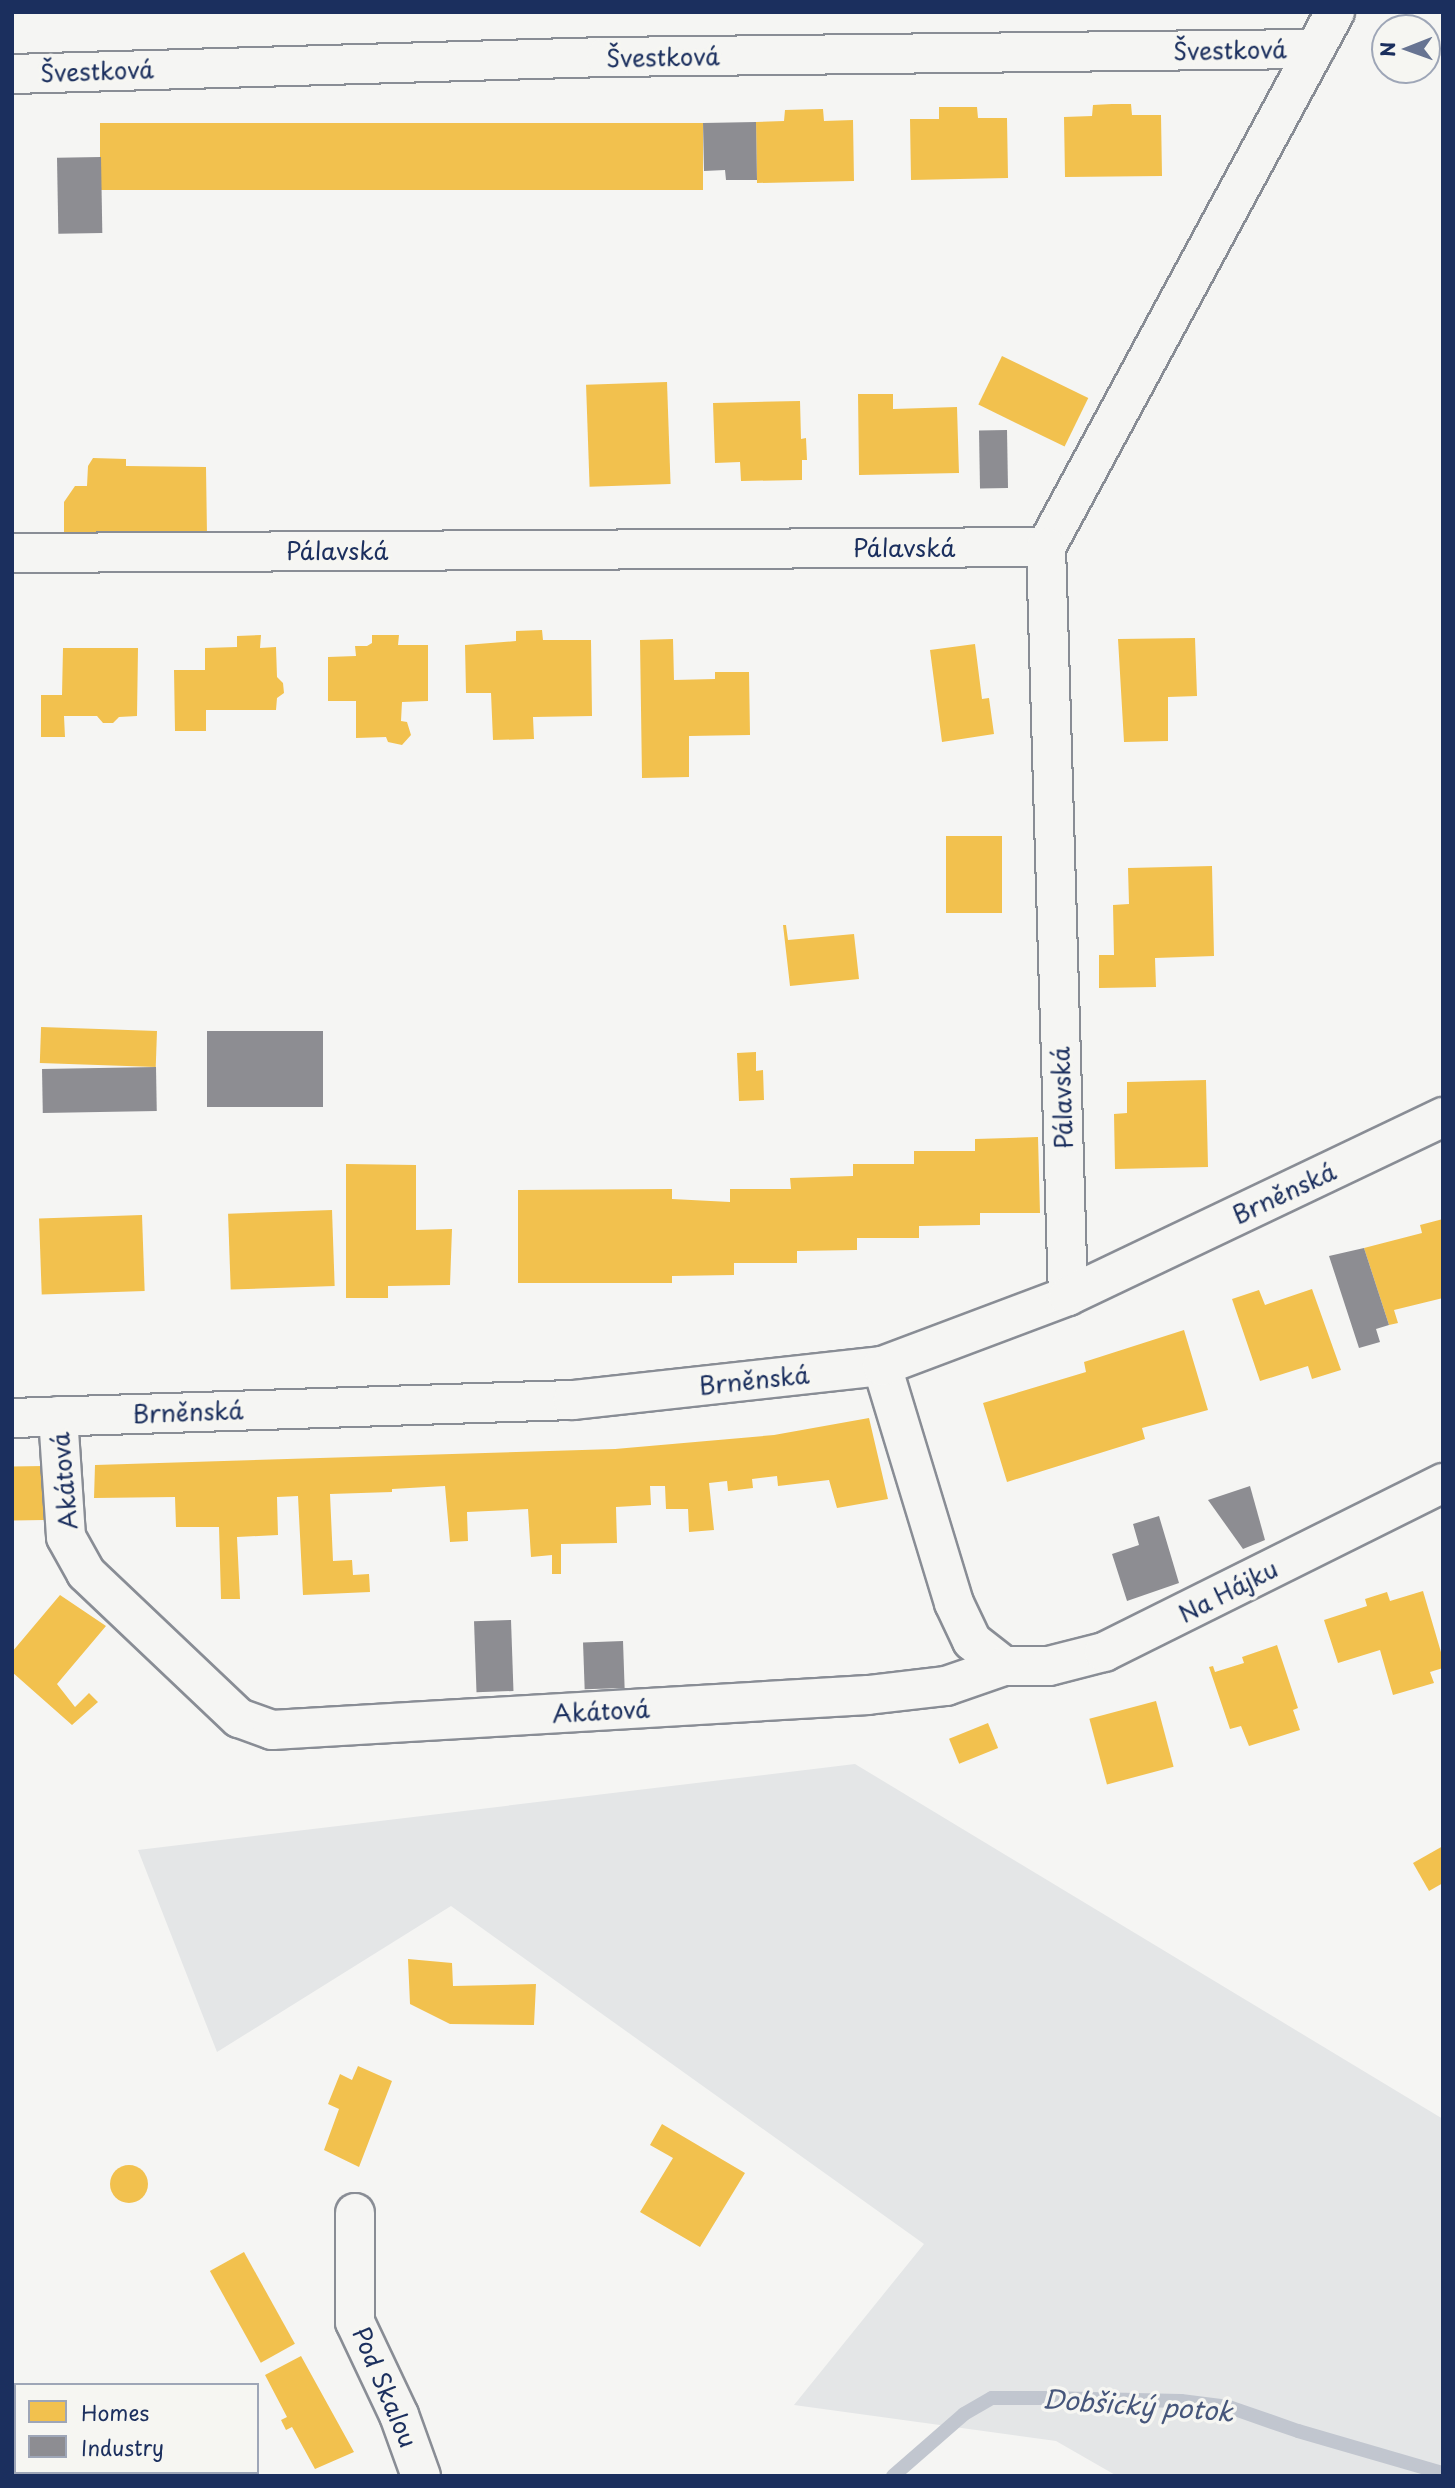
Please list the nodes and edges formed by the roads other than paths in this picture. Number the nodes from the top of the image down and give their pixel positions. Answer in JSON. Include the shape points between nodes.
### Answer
{"nodes":[{"id":1,"x":1335,"y":12,"type":"edge"},
{"id":2,"x":1315,"y":49,"type":"junction"},
{"id":3,"x":12,"y":74,"type":"edge"},
{"id":4,"x":1046,"y":547,"type":"junction"},
{"id":5,"x":12,"y":553,"type":"edge"},
{"id":6,"x":1443,"y":1117,"type":"edge"},
{"id":7,"x":1068,"y":1296,"type":"junction"},
{"id":8,"x":882,"y":1366,"type":"junction"},
{"id":9,"x":58,"y":1416,"type":"junction"},
{"id":10,"x":12,"y":1418,"type":"edge"},
{"id":11,"x":1443,"y":1483,"type":"edge"},
{"id":12,"x":1004,"y":1666,"type":"junction"},
{"id":13,"x":355,"y":2213,"type":"dead end"},
{"id":14,"x":421,"y":2476,"type":"edge"}],
"edges":[{"from":1,"to":2,"type":"street"},
{"from":2,"to":3,"type":"street","name":"Švestková","via":[[606,57]]},
{"from":2,"to":4,"type":"street"},
{"from":4,"to":5,"type":"street","name":"Pálavská"},
{"from":4,"to":7,"type":"street","name":"Pálavská"},
{"from":6,"to":7,"type":"street","name":"Brněnská"},
{"from":7,"to":8,"type":"street","name":"Brněnská"},
{"from":8,"to":9,"type":"street","name":"Brněnská","via":[[573,1400]]},
{"from":8,"to":12,"type":"street","via":[[954,1603],[972,1641]]},
{"from":9,"to":10,"type":"street","name":"Brněnská"},
{"from":9,"to":12,"type":"street","name":"Akátová","via":[[66,1537],[86,1573],[239,1718],[272,1730],[868,1695],[946,1686]]},
{"from":11,"to":12,"type":"street","name":"Na Hájku","via":[[1104,1652],[1049,1666]]},
{"from":13,"to":14,"type":"street","name":"Pod Skalou","via":[[355,2322],[399,2415]]}]}
